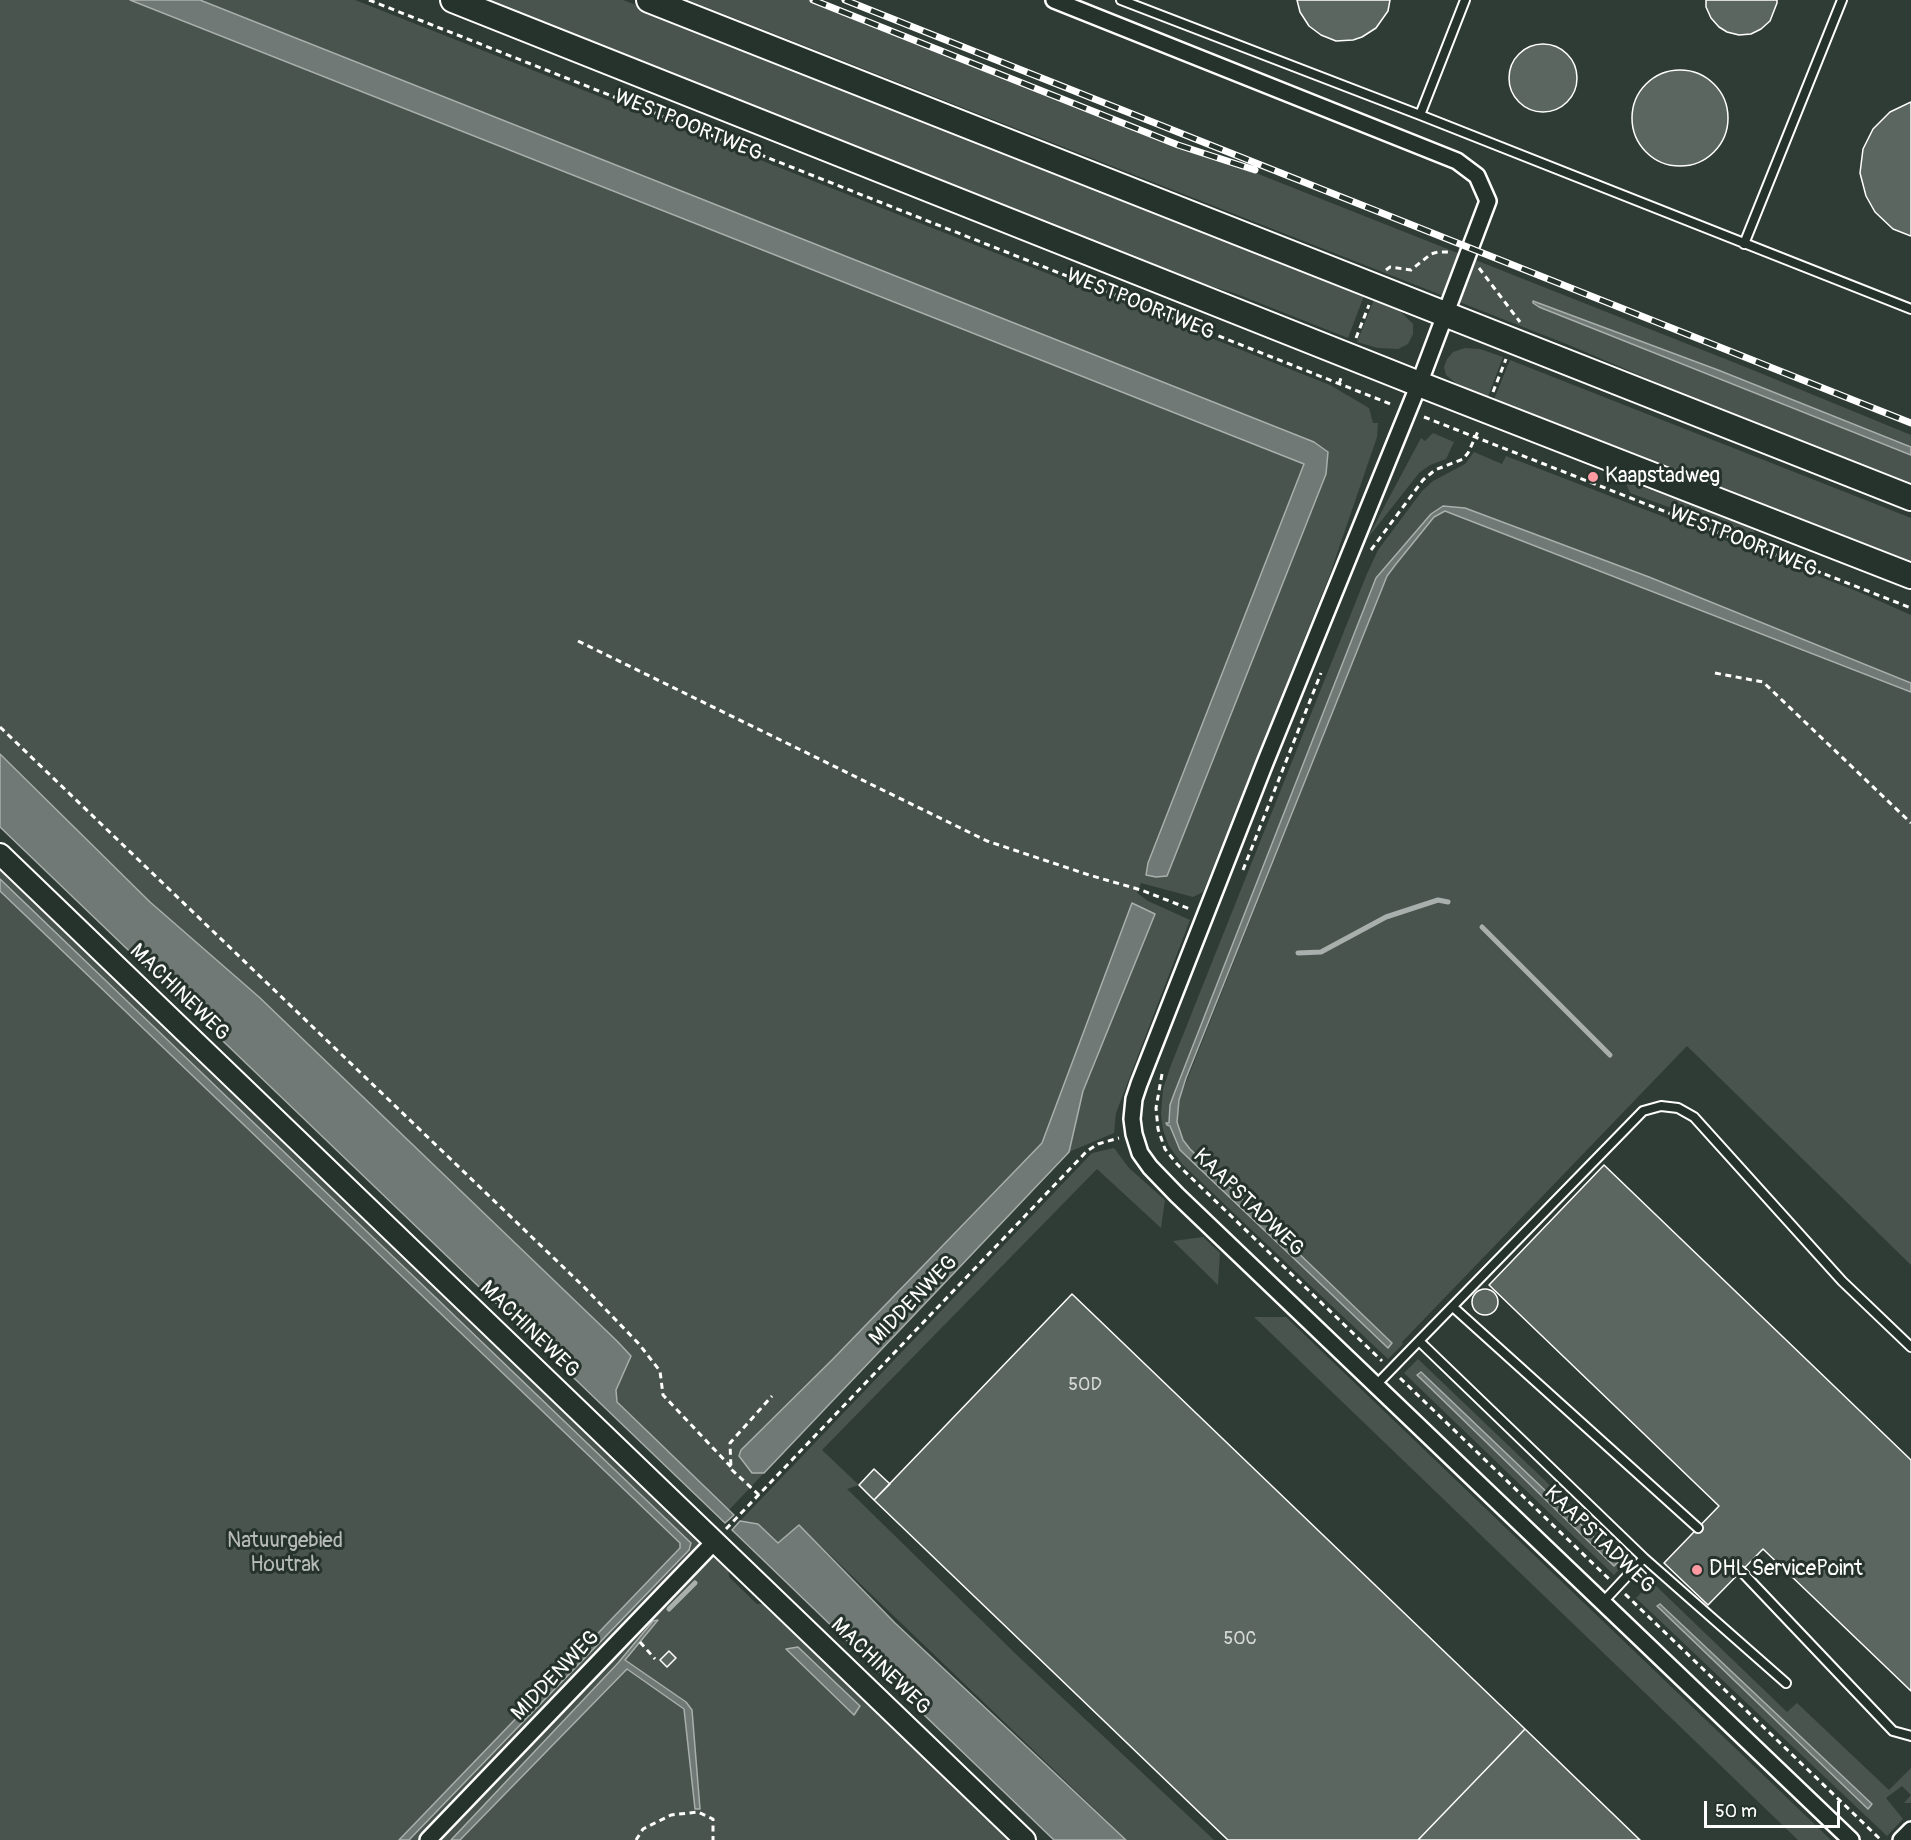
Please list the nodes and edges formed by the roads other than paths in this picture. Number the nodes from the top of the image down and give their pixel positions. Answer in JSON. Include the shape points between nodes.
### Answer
{"nodes":[{"id":1,"x":453,"y":0,"type":"edge"},
{"id":2,"x":649,"y":0,"type":"edge"},
{"id":3,"x":1054,"y":0,"type":"edge"},
{"id":4,"x":1121,"y":0,"type":"edge"},
{"id":5,"x":1465,"y":0,"type":"edge"},
{"id":6,"x":1842,"y":0,"type":"edge"},
{"id":7,"x":1420,"y":115,"type":"junction"},
{"id":8,"x":1744,"y":244,"type":"junction"},
{"id":9,"x":1911,"y":309,"type":"edge"},
{"id":10,"x":1446,"y":315,"type":"junction"},
{"id":11,"x":1419,"y":384,"type":"junction"},
{"id":12,"x":1911,"y":498,"type":"edge"},
{"id":13,"x":1911,"y":576,"type":"edge"},
{"id":14,"x":0,"y":854,"type":"edge"},
{"id":15,"x":1453,"y":1307,"type":"junction"},
{"id":16,"x":1419,"y":1341,"type":"junction"},
{"id":17,"x":1911,"y":1347,"type":"edge"},
{"id":18,"x":1376,"y":1385,"type":"junction"},
{"id":19,"x":1698,"y":1528,"type":"dead end"},
{"id":20,"x":717,"y":1538,"type":"junction"},
{"id":21,"x":1644,"y":1558,"type":"junction"},
{"id":22,"x":1741,"y":1571,"type":"dead end"},
{"id":23,"x":1603,"y":1602,"type":"junction"},
{"id":24,"x":1786,"y":1683,"type":"dead end"},
{"id":25,"x":1911,"y":1736,"type":"edge"},
{"id":26,"x":1911,"y":1830,"type":"edge"},
{"id":27,"x":428,"y":1840,"type":"edge"},
{"id":28,"x":1025,"y":1840,"type":"edge"},
{"id":29,"x":1851,"y":1840,"type":"edge"},
{"id":30,"x":1901,"y":1840,"type":"edge"}],
"edges":[{"from":1,"to":11,"type":"main road","name":"WESTPOORTWEG"},
{"from":2,"to":10,"type":"main road"},
{"from":3,"to":10,"type":"street","name":"KAAPSTADWEG","via":[[1456,161],[1477,176],[1488,201]]},
{"from":4,"to":7,"type":"lane"},
{"from":5,"to":7,"type":"lane"},
{"from":6,"to":8,"type":"lane"},
{"from":7,"to":8,"type":"lane"},
{"from":8,"to":9,"type":"lane"},
{"from":10,"to":11,"type":"street","name":"KAAPSTADWEG"},
{"from":10,"to":12,"type":"main road"},
{"from":11,"to":13,"type":"main road","name":"WESTPOORTWEG"},
{"from":11,"to":18,"type":"street","name":"KAAPSTADWEG","via":[[1265,763],[1136,1091],[1132,1110],[1140,1153],[1156,1174]]},
{"from":14,"to":20,"type":"street","name":"MACHINEWEG"},
{"from":15,"to":16,"type":"lane"},
{"from":15,"to":17,"type":"lane","via":[[1643,1111],[1660,1106],[1678,1108],[1694,1117],[1842,1281]]},
{"from":15,"to":19,"type":"lane"},
{"from":16,"to":18,"type":"lane"},
{"from":16,"to":21,"type":"lane"},
{"from":18,"to":23,"type":"street","name":"KAAPSTADWEG"},
{"from":20,"to":27,"type":"street","name":"MIDDENWEG"},
{"from":20,"to":28,"type":"street","name":"MACHINEWEG"},
{"from":21,"to":23,"type":"lane"},
{"from":21,"to":24,"type":"lane"},
{"from":22,"to":25,"type":"lane","via":[[1893,1731]]},
{"from":23,"to":29,"type":"street","name":"KAAPSTADWEG"},
{"from":26,"to":30,"type":"street"}]}
